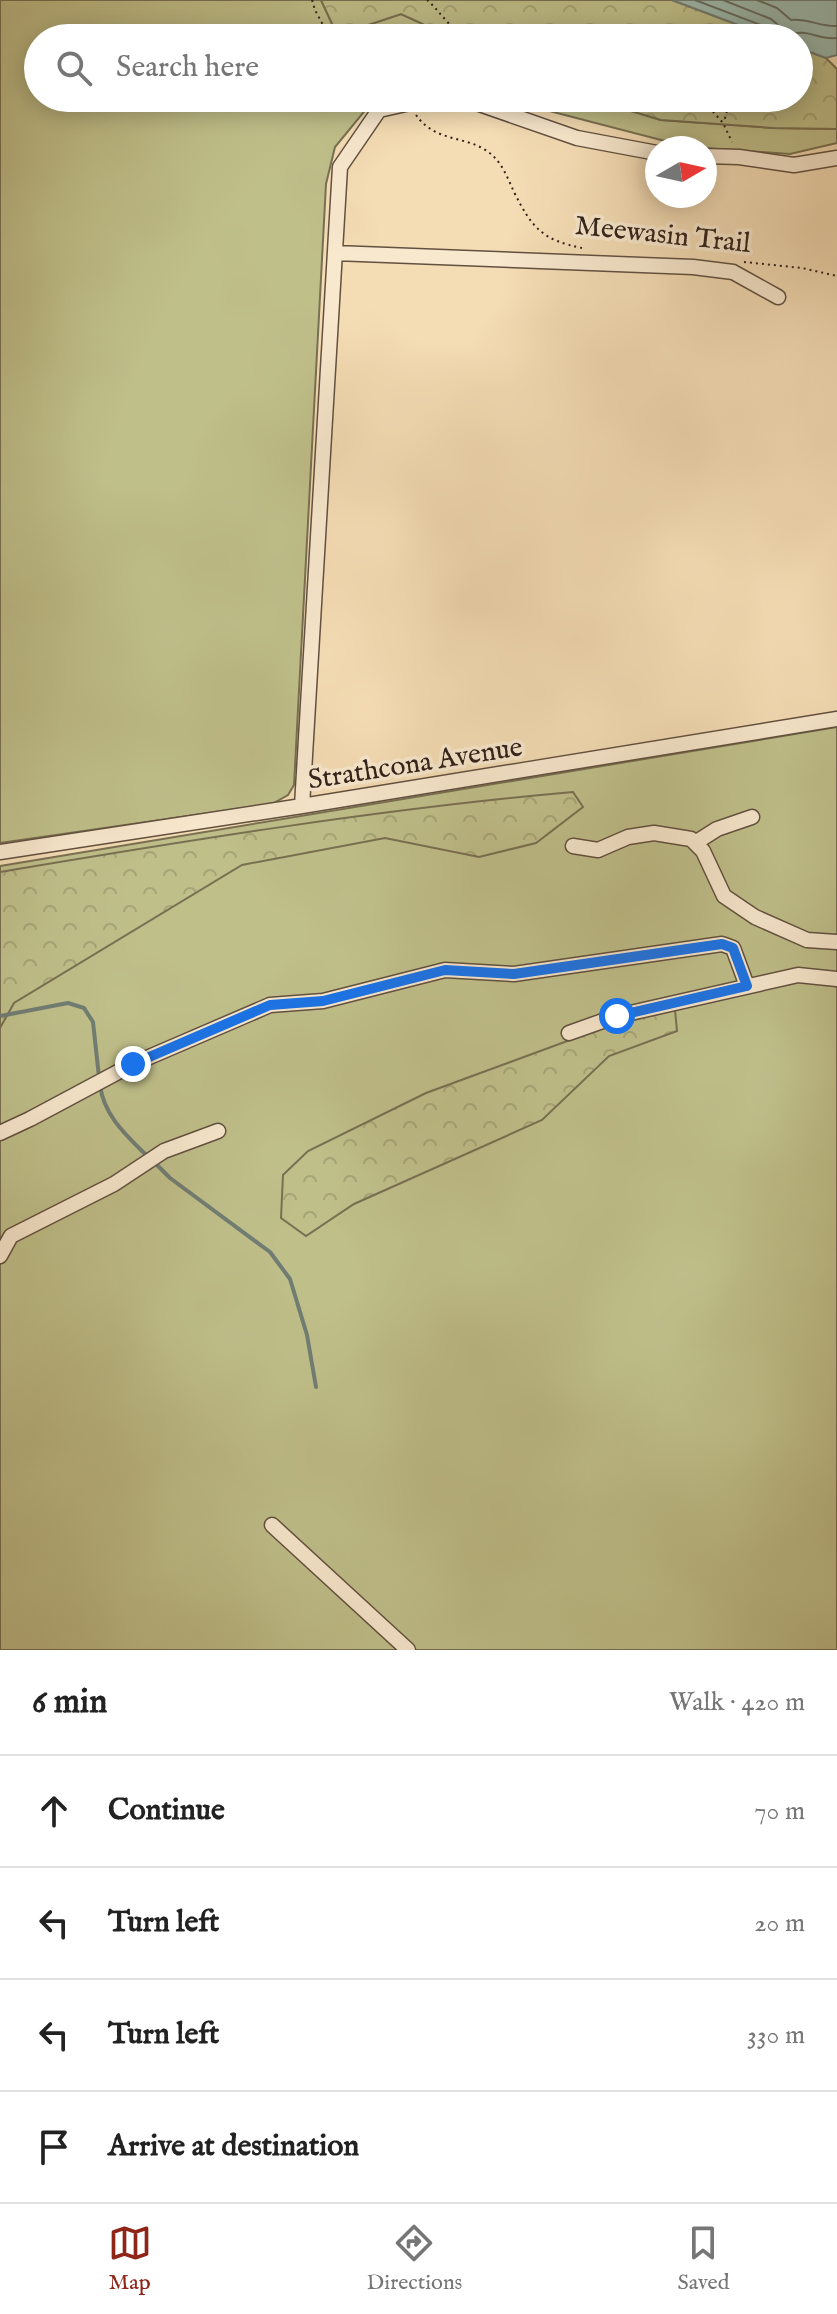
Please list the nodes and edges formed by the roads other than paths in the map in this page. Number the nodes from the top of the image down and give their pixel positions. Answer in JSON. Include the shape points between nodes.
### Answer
{"nodes":[{"id":1,"x":378,"y":112,"type":"edge"},
{"id":2,"x":502,"y":112,"type":"edge"},
{"id":3,"x":645,"y":151,"type":"edge"},
{"id":4,"x":717,"y":156,"type":"edge"},
{"id":5,"x":837,"y":158,"type":"edge"},
{"id":6,"x":335,"y":253,"type":"junction"},
{"id":7,"x":778,"y":297,"type":"dead end"},
{"id":8,"x":837,"y":719,"type":"edge"},
{"id":9,"x":302,"y":806,"type":"junction"},
{"id":10,"x":752,"y":817,"type":"dead end"},
{"id":11,"x":695,"y":843,"type":"junction"},
{"id":12,"x":573,"y":846,"type":"dead end"},
{"id":13,"x":0,"y":852,"type":"edge"},
{"id":14,"x":837,"y":942,"type":"edge"},
{"id":15,"x":837,"y":979,"type":"edge"},
{"id":16,"x":747,"y":986,"type":"junction"},
{"id":17,"x":569,"y":1033,"type":"dead end"},
{"id":18,"x":218,"y":1131,"type":"dead end"},
{"id":19,"x":0,"y":1133,"type":"edge"},
{"id":20,"x":0,"y":1256,"type":"edge"},
{"id":21,"x":272,"y":1525,"type":"dead end"},
{"id":22,"x":408,"y":1650,"type":"edge"}],
"edges":[{"from":1,"to":6,"type":"lane","via":[[340,167]]},
{"from":2,"to":3,"type":"lane","via":[[577,138]]},
{"from":4,"to":5,"type":"lane","via":[[794,165]]},
{"from":6,"to":7,"type":"lane","via":[[693,267],[733,272]]},
{"from":6,"to":9,"type":"lane"},
{"from":8,"to":9,"type":"lane","name":"Strathcona Avenue"},
{"from":9,"to":13,"type":"lane","name":"Strathcona Avenue"},
{"from":10,"to":11,"type":"lane"},
{"from":11,"to":12,"type":"lane","via":[[654,833],[598,850]]},
{"from":11,"to":14,"type":"lane","via":[[724,896],[755,917],[807,940]]},
{"from":15,"to":16,"type":"lane","via":[[798,975]]},
{"from":16,"to":17,"type":"lane","via":[[617,1016]]},
{"from":16,"to":19,"type":"lane","via":[[733,948],[722,944],[514,974],[445,970],[323,1001],[270,1005],[133,1064]]},
{"from":18,"to":20,"type":"lane","via":[[164,1151],[114,1184],[11,1236]]},
{"from":21,"to":22,"type":"lane"}]}
